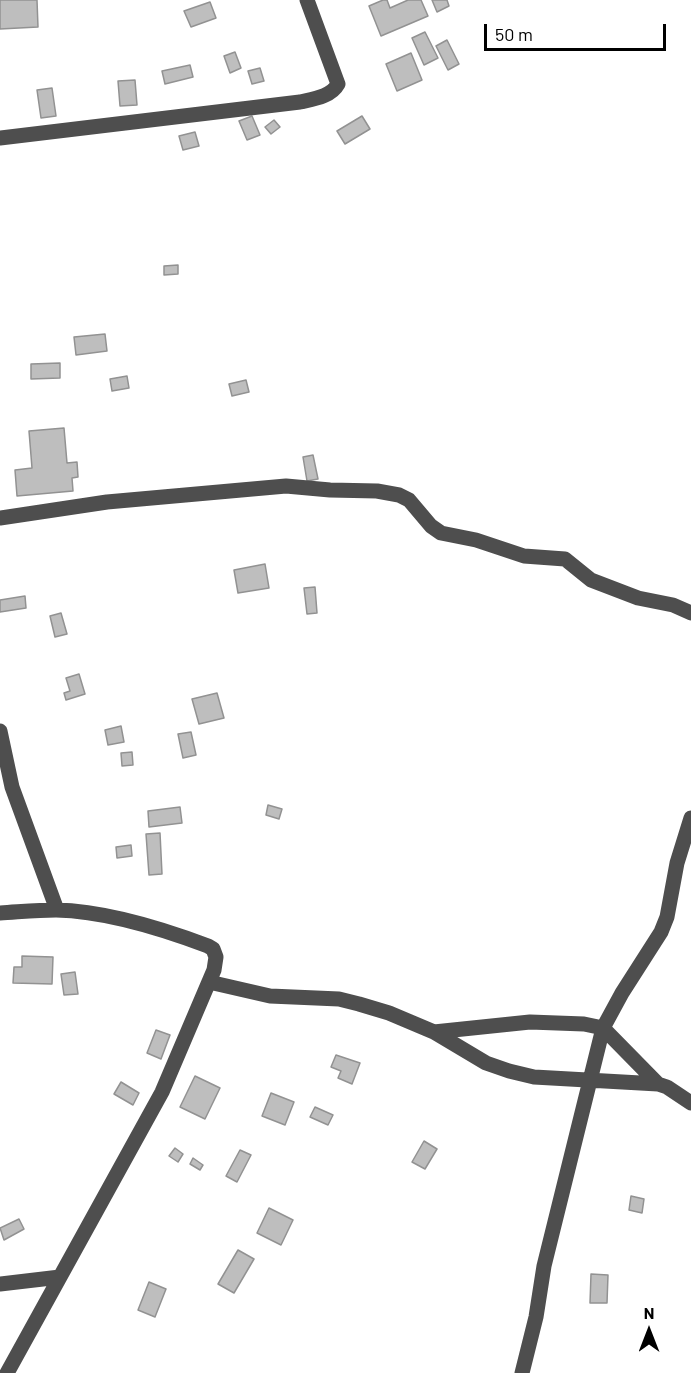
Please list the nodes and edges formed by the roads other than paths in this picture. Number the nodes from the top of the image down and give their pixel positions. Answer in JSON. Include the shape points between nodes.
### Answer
{"nodes":[{"id":1,"x":307,"y":0,"type":"edge"},
{"id":2,"x":0,"y":138,"type":"edge"},
{"id":3,"x":0,"y":518,"type":"edge"},
{"id":4,"x":691,"y":613,"type":"edge"},
{"id":5,"x":0,"y":731,"type":"edge"},
{"id":6,"x":691,"y":818,"type":"edge"},
{"id":7,"x":57,"y":910,"type":"junction"},
{"id":8,"x":0,"y":913,"type":"edge"},
{"id":9,"x":209,"y":982,"type":"junction"},
{"id":10,"x":603,"y":1028,"type":"junction"},
{"id":11,"x":434,"y":1032,"type":"junction"},
{"id":12,"x":591,"y":1080,"type":"junction"},
{"id":13,"x":658,"y":1084,"type":"junction"},
{"id":14,"x":691,"y":1103,"type":"edge"},
{"id":15,"x":60,"y":1277,"type":"junction"},
{"id":16,"x":0,"y":1284,"type":"edge"},
{"id":17,"x":7,"y":1373,"type":"edge"},
{"id":18,"x":522,"y":1373,"type":"edge"}],
"edges":[{"from":1,"to":2,"type":"street","via":[[338,84],[325,95],[300,102]]},
{"from":3,"to":4,"type":"street","via":[[107,502],[286,486],[377,491],[409,500],[441,533],[524,556],[565,559],[591,580]]},
{"from":5,"to":7,"type":"street","via":[[12,787]]},
{"from":6,"to":10,"type":"street","via":[[661,932]]},
{"from":7,"to":8,"type":"street"},
{"from":7,"to":9,"type":"street","via":[[145,925],[208,946],[216,957]]},
{"from":9,"to":11,"type":"street","via":[[270,996],[339,999]]},
{"from":9,"to":15,"type":"street","via":[[162,1092]]},
{"from":10,"to":11,"type":"street","via":[[530,1022]]},
{"from":10,"to":12,"type":"street"},
{"from":10,"to":13,"type":"street"},
{"from":11,"to":12,"type":"street","via":[[486,1064],[534,1077]]},
{"from":12,"to":13,"type":"street"},
{"from":12,"to":18,"type":"street","via":[[544,1266]]},
{"from":13,"to":14,"type":"street"},
{"from":15,"to":16,"type":"street"},
{"from":15,"to":17,"type":"street"}]}
